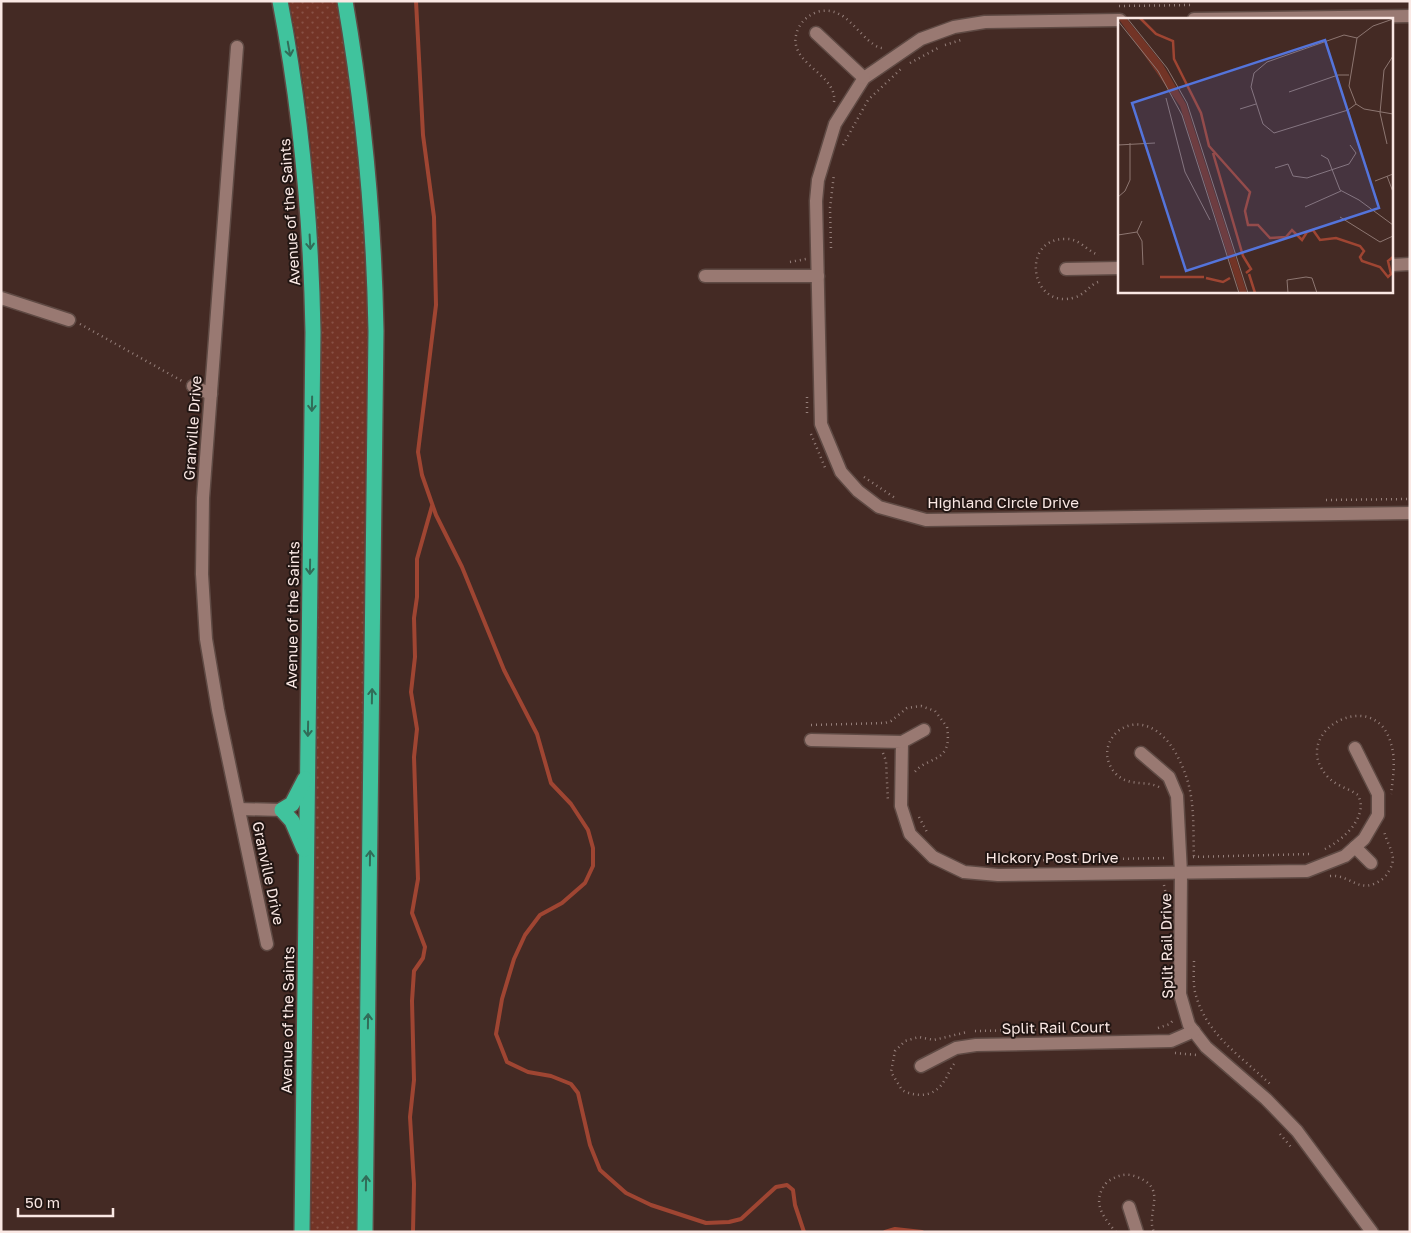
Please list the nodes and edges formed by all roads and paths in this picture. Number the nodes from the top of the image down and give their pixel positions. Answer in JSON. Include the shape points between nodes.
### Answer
{"nodes":[{"id":1,"x":280,"y":1,"type":"edge"},
{"id":2,"x":345,"y":1,"type":"edge"},
{"id":3,"x":1193,"y":5,"type":"dead end"},
{"id":4,"x":1114,"y":6,"type":"dead end"},
{"id":5,"x":1410,"y":16,"type":"edge"},
{"id":6,"x":1266,"y":18,"type":"edge"},
{"id":7,"x":1118,"y":20,"type":"edge"},
{"id":8,"x":816,"y":33,"type":"dead end"},
{"id":9,"x":968,"y":38,"type":"dead end"},
{"id":10,"x":237,"y":47,"type":"dead end"},
{"id":11,"x":884,"y":48,"type":"dead end"},
{"id":12,"x":864,"y":78,"type":"junction"},
{"id":13,"x":834,"y":104,"type":"dead end"},
{"id":14,"x":842,"y":147,"type":"dead end"},
{"id":15,"x":835,"y":171,"type":"dead end"},
{"id":16,"x":831,"y":256,"type":"dead end"},
{"id":17,"x":806,"y":259,"type":"dead end"},
{"id":18,"x":1410,"y":264,"type":"edge"},
{"id":19,"x":1394,"y":265,"type":"edge"},
{"id":20,"x":1066,"y":268,"type":"dead end"},
{"id":21,"x":1118,"y":268,"type":"edge"},
{"id":22,"x":705,"y":276,"type":"dead end"},
{"id":23,"x":812,"y":276,"type":"junction"},
{"id":24,"x":1,"y":298,"type":"edge"},
{"id":25,"x":69,"y":320,"type":"joint"},
{"id":26,"x":190,"y":385,"type":"joint"},
{"id":27,"x":806,"y":390,"type":"dead end"},
{"id":28,"x":211,"y":394,"type":"junction"},
{"id":29,"x":808,"y":416,"type":"dead end"},
{"id":30,"x":810,"y":430,"type":"dead end"},
{"id":31,"x":862,"y":475,"type":"dead end"},
{"id":32,"x":829,"y":476,"type":"dead end"},
{"id":33,"x":897,"y":499,"type":"dead end"},
{"id":34,"x":1410,"y":499,"type":"edge"},
{"id":35,"x":1321,"y":500,"type":"dead end"},
{"id":36,"x":1410,"y":513,"type":"edge"},
{"id":37,"x":924,"y":730,"type":"dead end"},
{"id":38,"x":811,"y":740,"type":"dead end"},
{"id":39,"x":902,"y":742,"type":"junction"},
{"id":40,"x":1355,"y":748,"type":"dead end"},
{"id":41,"x":880,"y":750,"type":"dead end"},
{"id":42,"x":1141,"y":752,"type":"dead end"},
{"id":43,"x":307,"y":772,"type":"junction"},
{"id":44,"x":1163,"y":791,"type":"dead end"},
{"id":45,"x":888,"y":807,"type":"dead end"},
{"id":46,"x":239,"y":809,"type":"junction"},
{"id":47,"x":282,"y":810,"type":"junction"},
{"id":48,"x":1355,"y":847,"type":"junction"},
{"id":49,"x":306,"y":855,"type":"junction"},
{"id":50,"x":1167,"y":858,"type":"dead end"},
{"id":51,"x":1371,"y":863,"type":"dead end"},
{"id":52,"x":1195,"y":872,"type":"junction"},
{"id":53,"x":1181,"y":873,"type":"junction"},
{"id":54,"x":1166,"y":879,"type":"junction"},
{"id":55,"x":1157,"y":884,"type":"dead end"},
{"id":56,"x":1167,"y":909,"type":"dead end"},
{"id":57,"x":267,"y":944,"type":"dead end"},
{"id":58,"x":1174,"y":1016,"type":"dead end"},
{"id":59,"x":1149,"y":1028,"type":"dead end"},
{"id":60,"x":1091,"y":1029,"type":"dead end"},
{"id":61,"x":1194,"y":1031,"type":"junction"},
{"id":62,"x":1170,"y":1054,"type":"dead end"},
{"id":63,"x":1204,"y":1060,"type":"dead end"},
{"id":64,"x":957,"y":1061,"type":"dead end"},
{"id":65,"x":921,"y":1066,"type":"dead end"},
{"id":66,"x":1275,"y":1127,"type":"dead end"},
{"id":67,"x":1292,"y":1147,"type":"dead end"},
{"id":68,"x":1129,"y":1207,"type":"dead end"},
{"id":69,"x":302,"y":1232,"type":"edge"},
{"id":70,"x":365,"y":1232,"type":"edge"},
{"id":71,"x":1137,"y":1232,"type":"edge"},
{"id":72,"x":1372,"y":1232,"type":"edge"}],
"edges":[{"from":1,"to":43,"type":"highway","name":"Avenue of the Saints","one_way":true,"via":[[300,124],[312,262]]},
{"from":70,"to":2,"type":"highway","one_way":true,"via":[[376,321],[364,123]]},
{"from":3,"to":4,"type":"path"},
{"from":5,"to":6,"type":"street"},
{"from":7,"to":12,"type":"street","name":"Highland Circle Drive","via":[[985,22],[954,27],[921,39]]},
{"from":8,"to":12,"type":"street"},
{"from":9,"to":14,"type":"path","via":[[925,54],[879,88],[859,113]]},
{"from":10,"to":28,"type":"street","name":"Granville Drive"},
{"from":11,"to":13,"type":"path","via":[[874,45],[838,13],[816,12],[804,21],[796,39],[798,52],[832,87]]},
{"from":12,"to":23,"type":"street","name":"Highland Circle Drive","via":[[835,124],[818,180]]},
{"from":15,"to":16,"type":"path","via":[[830,208]]},
{"from":17,"to":23,"type":"path"},
{"from":18,"to":19,"type":"street"},
{"from":20,"to":21,"type":"street"},
{"from":22,"to":23,"type":"street"},
{"from":23,"to":36,"type":"street","name":"Highland Circle Drive","via":[[821,424],[841,472],[879,507],[926,520]]},
{"from":24,"to":25,"type":"street"},
{"from":25,"to":26,"type":"path","via":[[86,326]]},
{"from":26,"to":28,"type":"street"},
{"from":27,"to":29,"type":"path"},
{"from":28,"to":46,"type":"street","name":"Granville Drive","via":[[203,498],[202,574],[206,639]]},
{"from":30,"to":32,"type":"path"},
{"from":31,"to":33,"type":"path"},
{"from":34,"to":35,"type":"path"},
{"from":37,"to":39,"type":"street"},
{"from":38,"to":39,"type":"street"},
{"from":39,"to":54,"type":"street","name":"Hickory Post Drive","via":[[901,806],[910,834],[933,857],[964,872],[998,876]]},
{"from":40,"to":48,"type":"street","name":"Hickory Post Drive","via":[[1378,794],[1378,815],[1364,839]]},
{"from":41,"to":45,"type":"path","via":[[885,758]]},
{"from":42,"to":53,"type":"street","name":"Split Rail Drive","via":[[1169,777],[1177,796]]},
{"from":43,"to":47,"type":"highway","via":[[292,804]]},
{"from":43,"to":49,"type":"highway","name":"Avenue of the Saints"},
{"from":44,"to":52,"type":"path","via":[[1150,783],[1123,780],[1113,770],[1108,748],[1120,730],[1134,724],[1149,726],[1162,734],[1181,762],[1191,796]]},
{"from":46,"to":47,"type":"street","name":"Granville Drive"},
{"from":46,"to":57,"type":"street","name":"Granville Drive"},
{"from":47,"to":49,"type":"highway","via":[[292,821]]},
{"from":48,"to":51,"type":"street"},
{"from":48,"to":52,"type":"street","name":"Hickory Post Drive","via":[[1345,856],[1307,870]]},
{"from":49,"to":69,"type":"highway","name":"Avenue of the Saints"},
{"from":50,"to":54,"type":"path"},
{"from":52,"to":53,"type":"street","name":"Hickory Post Drive"},
{"from":53,"to":54,"type":"street","name":"Hickory Post Drive"},
{"from":53,"to":61,"type":"street","name":"Split Rail Drive","via":[[1180,994],[1189,1025]]},
{"from":54,"to":55,"type":"path"},
{"from":54,"to":56,"type":"path"},
{"from":58,"to":59,"type":"path","via":[[1170,1024]]},
{"from":60,"to":64,"type":"path","via":[[983,1030],[934,1040],[912,1038],[895,1051],[891,1072],[902,1090],[929,1094],[941,1086]]},
{"from":61,"to":65,"type":"street","name":"Split Rail Court","via":[[1171,1041],[976,1044],[956,1048]]},
{"from":61,"to":72,"type":"street","name":"Split Rail Drive","via":[[1206,1047],[1266,1099],[1297,1132]]},
{"from":62,"to":63,"type":"path","via":[[1197,1055]]},
{"from":66,"to":67,"type":"path"},
{"from":68,"to":71,"type":"street"}]}
